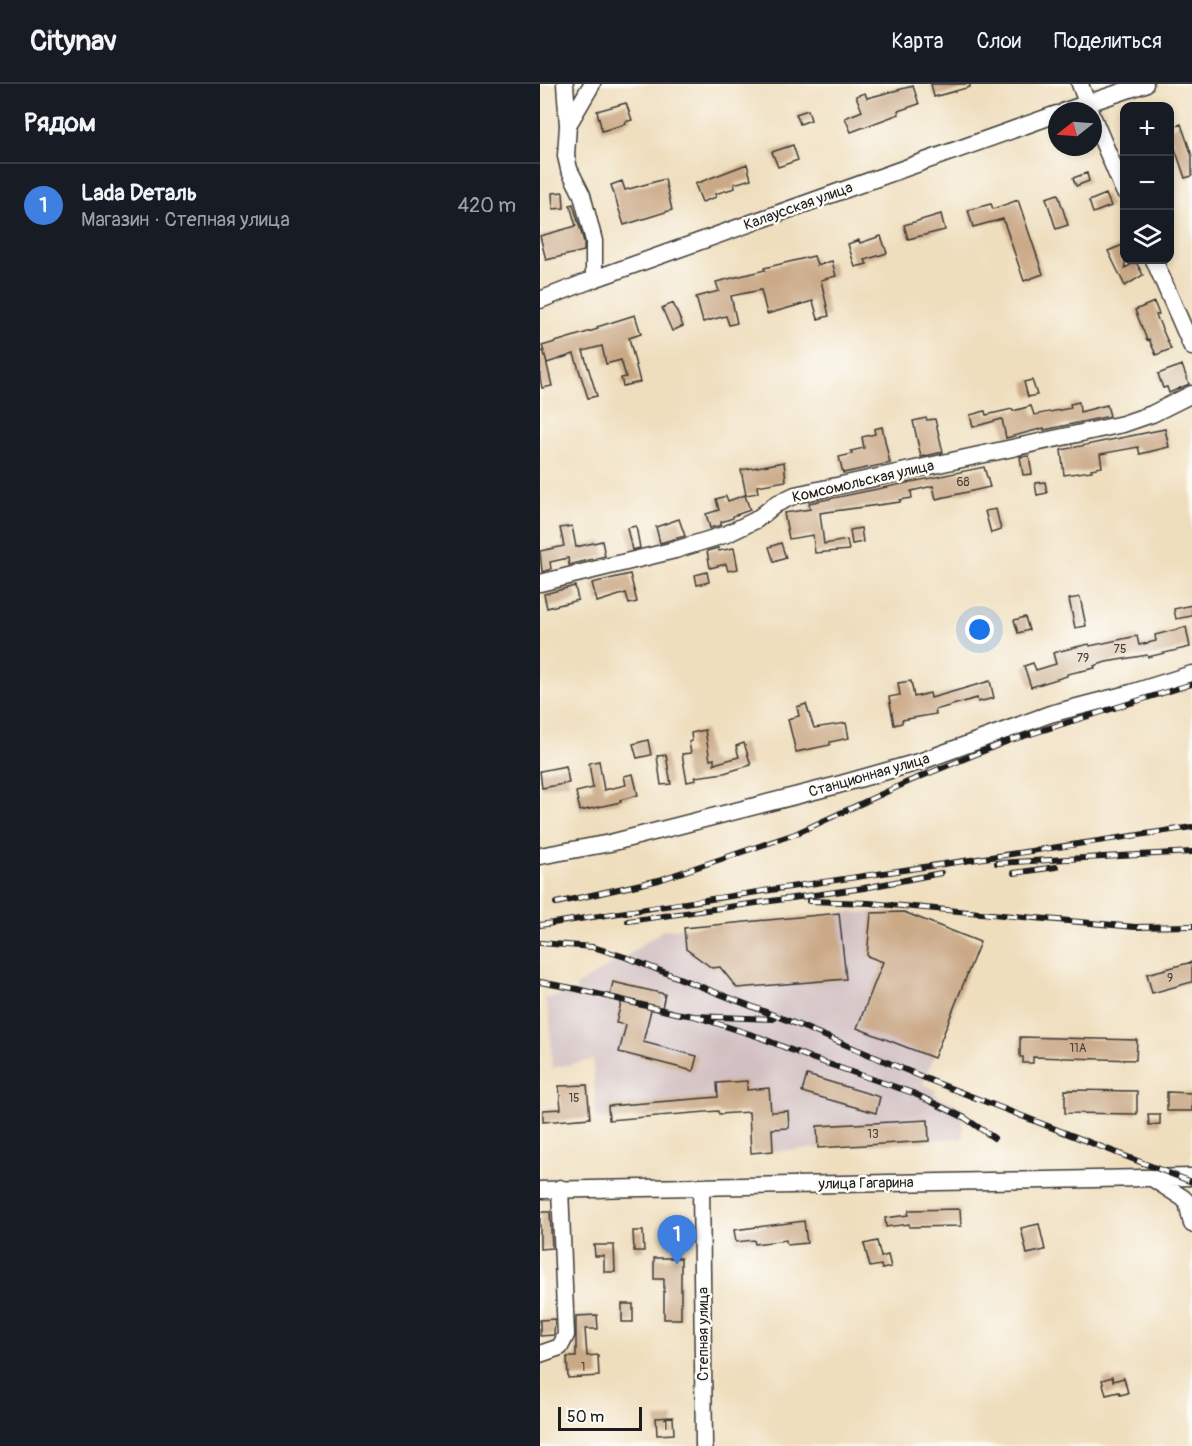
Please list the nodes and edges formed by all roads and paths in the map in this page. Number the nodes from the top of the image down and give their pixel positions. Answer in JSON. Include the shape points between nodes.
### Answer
{"nodes":[{"id":1,"x":565,"y":84,"type":"edge"},
{"id":2,"x":592,"y":84,"type":"edge"},
{"id":3,"x":1080,"y":84,"type":"edge"},
{"id":4,"x":1145,"y":84,"type":"edge"},
{"id":5,"x":1087,"y":102,"type":"edge"},
{"id":6,"x":1102,"y":105,"type":"edge"},
{"id":7,"x":1048,"y":117,"type":"edge"},
{"id":8,"x":567,"y":125,"type":"junction"},
{"id":9,"x":1102,"y":138,"type":"edge"},
{"id":10,"x":1120,"y":180,"type":"edge"},
{"id":11,"x":1156,"y":264,"type":"edge"},
{"id":12,"x":594,"y":279,"type":"junction"},
{"id":13,"x":540,"y":300,"type":"edge"},
{"id":14,"x":1192,"y":346,"type":"edge"},
{"id":15,"x":1192,"y":394,"type":"edge"},
{"id":16,"x":540,"y":583,"type":"edge"},
{"id":17,"x":1192,"y":674,"type":"edge"},
{"id":18,"x":540,"y":856,"type":"edge"},
{"id":19,"x":1192,"y":1177,"type":"edge"},
{"id":20,"x":1152,"y":1178,"type":"junction"},
{"id":21,"x":701,"y":1186,"type":"junction"},
{"id":22,"x":560,"y":1188,"type":"junction"},
{"id":23,"x":540,"y":1190,"type":"edge"},
{"id":24,"x":1192,"y":1224,"type":"edge"},
{"id":25,"x":540,"y":1354,"type":"edge"},
{"id":26,"x":704,"y":1446,"type":"edge"}],
"edges":[{"from":1,"to":8,"type":"street"},
{"from":2,"to":8,"type":"street"},
{"from":3,"to":5,"type":"street"},
{"from":4,"to":6,"type":"street"},
{"from":7,"to":12,"type":"street","name":"Калаусская улица"},
{"from":8,"to":12,"type":"street","via":[[569,169],[582,195],[594,241]]},
{"from":9,"to":10,"type":"street"},
{"from":11,"to":14,"type":"street"},
{"from":12,"to":13,"type":"street","name":"Калаусская улица"},
{"from":15,"to":16,"type":"street","name":"Комсомольская улица","via":[[1123,424],[795,495],[727,534]]},
{"from":17,"to":18,"type":"street","name":"Станционная улица","via":[[1050,714],[922,761],[834,786],[610,843]]},
{"from":19,"to":20,"type":"street","name":"улица Гагарина"},
{"from":20,"to":21,"type":"street","name":"улица Гагарина"},
{"from":20,"to":24,"type":"street","via":[[1187,1202]]},
{"from":21,"to":22,"type":"street","name":"улица Гагарина"},
{"from":21,"to":26,"type":"street","name":"Степная улица"},
{"from":22,"to":23,"type":"street","name":"улица Гагарина"},
{"from":22,"to":25,"type":"street","via":[[566,1335],[560,1347]]}]}
